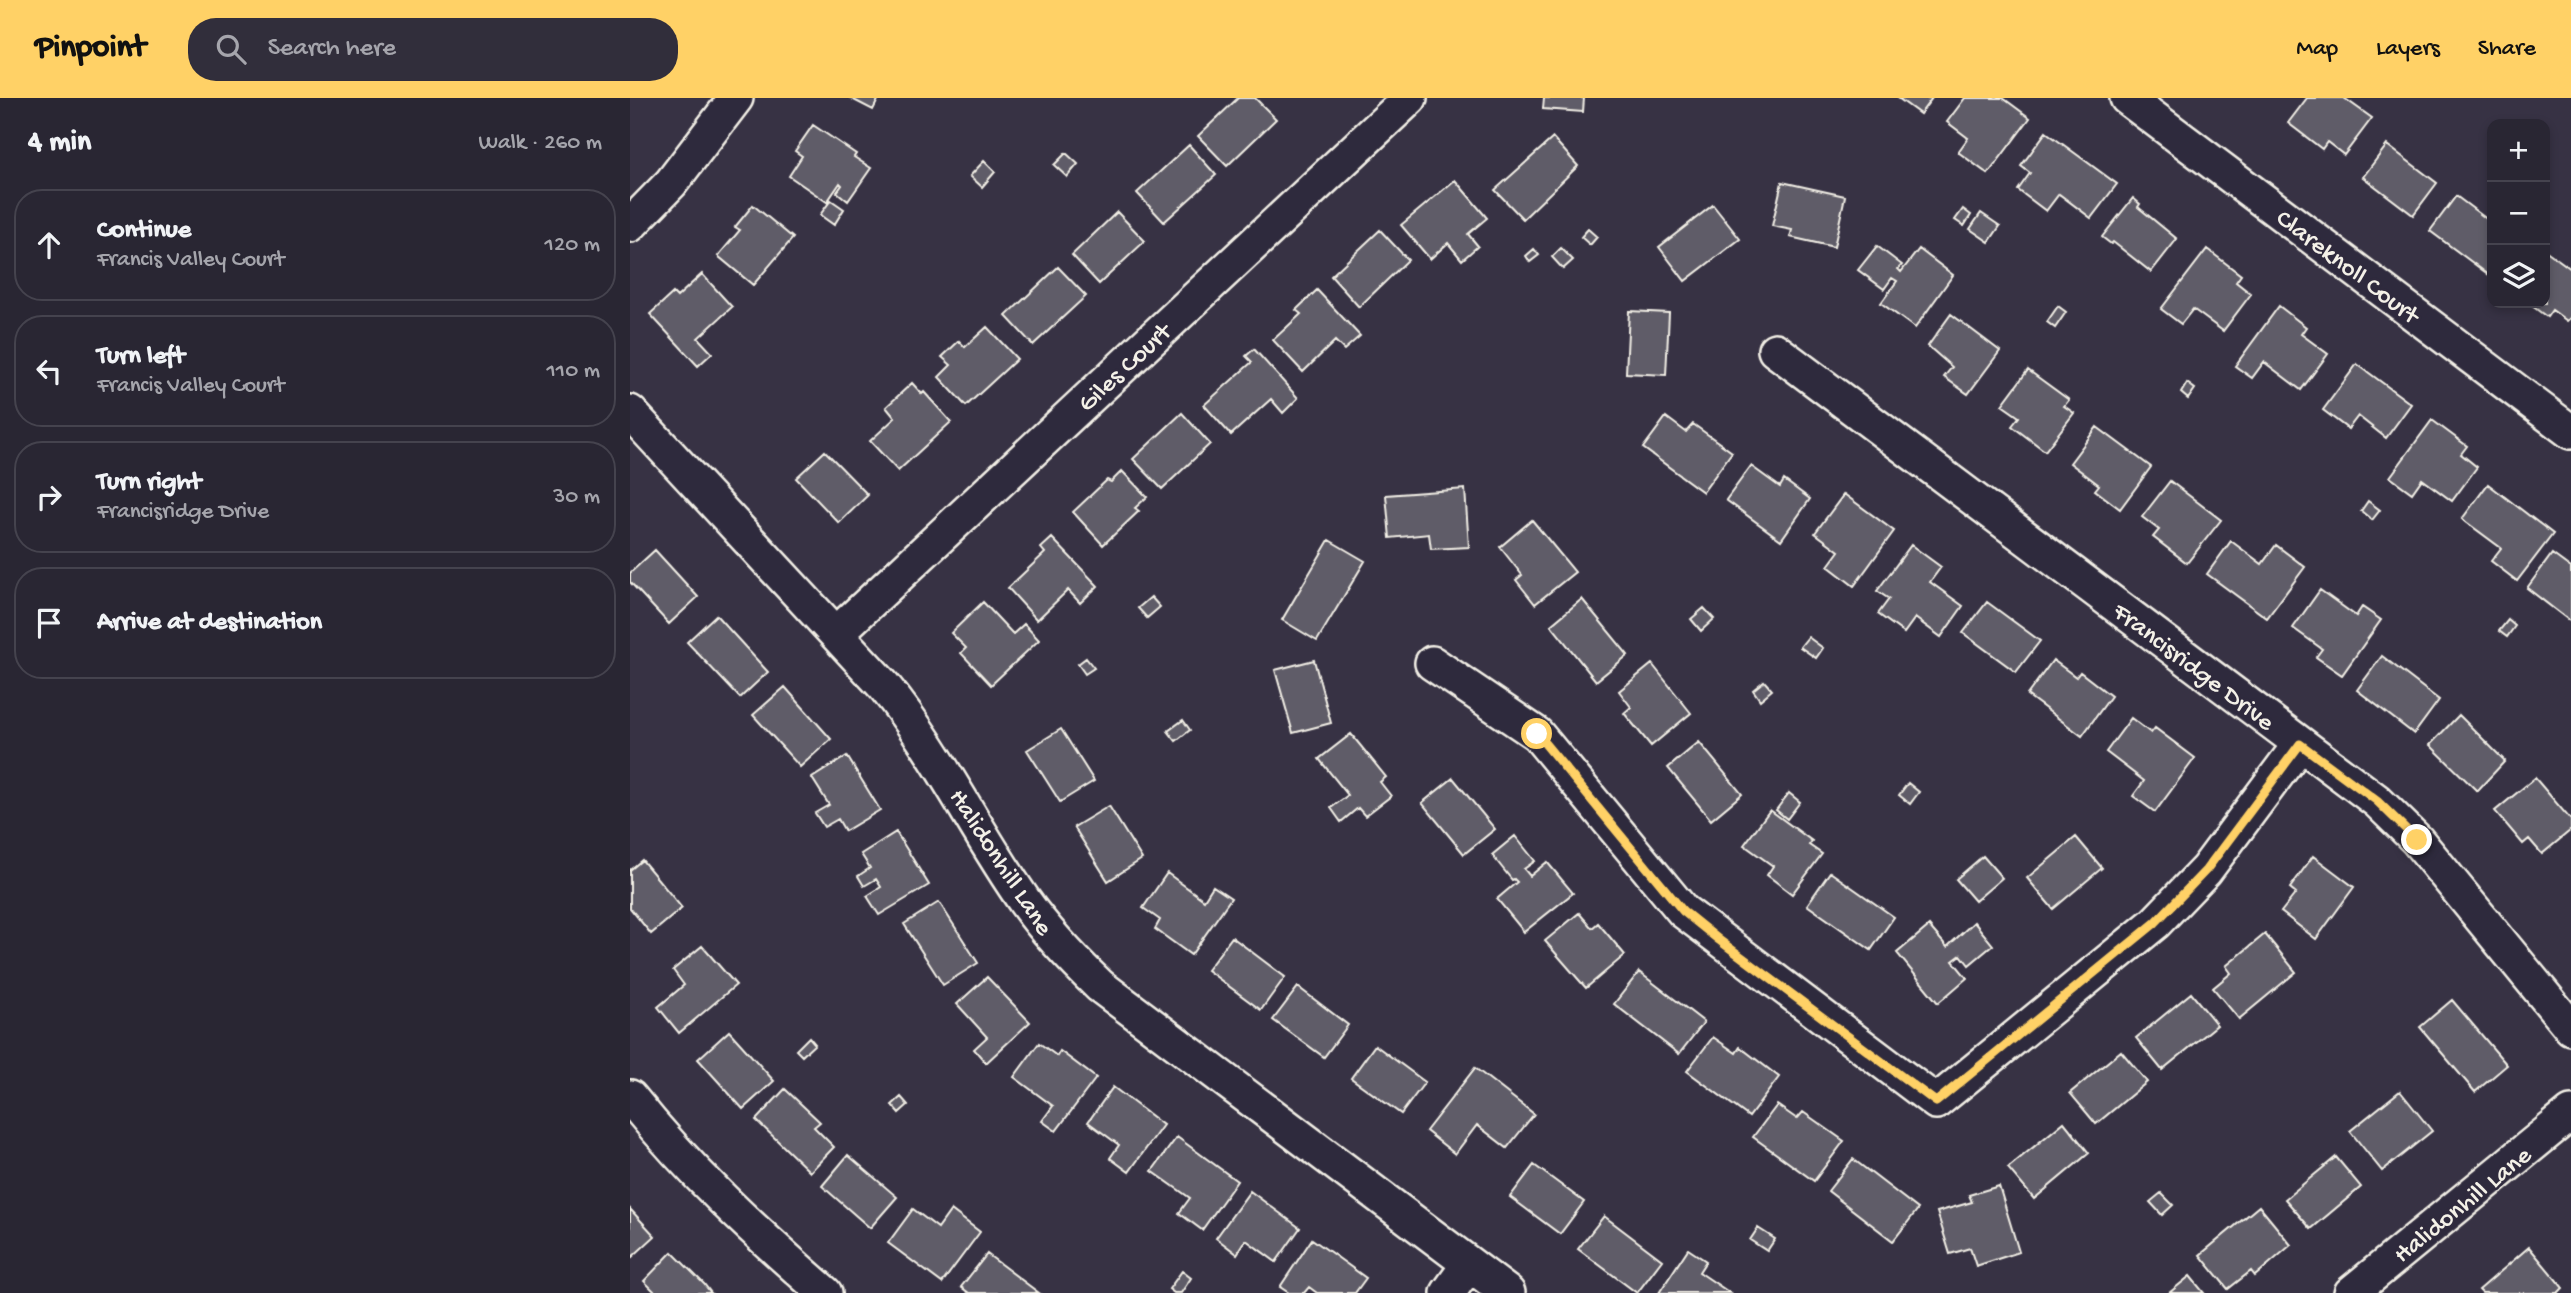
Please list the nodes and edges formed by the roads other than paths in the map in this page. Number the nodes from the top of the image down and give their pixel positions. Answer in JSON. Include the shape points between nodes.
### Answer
{"nodes":[{"id":1,"x":737,"y":98,"type":"edge"},
{"id":2,"x":1410,"y":98,"type":"edge"},
{"id":3,"x":2127,"y":98,"type":"edge"},
{"id":4,"x":630,"y":225,"type":"edge"},
{"id":5,"x":1774,"y":350,"type":"dead end"},
{"id":6,"x":630,"y":412,"type":"edge"},
{"id":7,"x":2571,"y":432,"type":"edge"},
{"id":8,"x":836,"y":634,"type":"junction"},
{"id":9,"x":1432,"y":663,"type":"dead end"},
{"id":10,"x":2300,"y":744,"type":"junction"},
{"id":11,"x":2571,"y":1028,"type":"edge"},
{"id":12,"x":630,"y":1097,"type":"edge"},
{"id":13,"x":2571,"y":1113,"type":"edge"},
{"id":14,"x":1469,"y":1264,"type":"junction"},
{"id":15,"x":825,"y":1293,"type":"edge"},
{"id":16,"x":1448,"y":1293,"type":"edge"},
{"id":17,"x":1508,"y":1293,"type":"edge"},
{"id":18,"x":2351,"y":1293,"type":"edge"}],
"edges":[{"from":1,"to":4,"type":"street","via":[[671,183]]},
{"from":2,"to":8,"type":"street","name":"Giles Court"},
{"from":3,"to":7,"type":"street","name":"Clareknoll Court"},
{"from":5,"to":10,"type":"street","name":"Francisridge Drive"},
{"from":6,"to":8,"type":"street","name":"Halidonhill Lane"},
{"from":8,"to":14,"type":"street","name":"Halidonhill Lane","via":[[912,720],[1025,901],[1060,946],[1100,986]]},
{"from":9,"to":10,"type":"street","via":[[1537,734],[1683,911],[1936,1102],[2155,923],[2206,870]]},
{"from":10,"to":11,"type":"street","name":"Francisridge Drive","via":[[2377,801],[2417,840]]},
{"from":12,"to":15,"type":"street","via":[[742,1220]]},
{"from":13,"to":18,"type":"street","name":"Halidonhill Lane"},
{"from":14,"to":16,"type":"street"},
{"from":14,"to":17,"type":"street","name":"Halidonhill Lane"}]}
